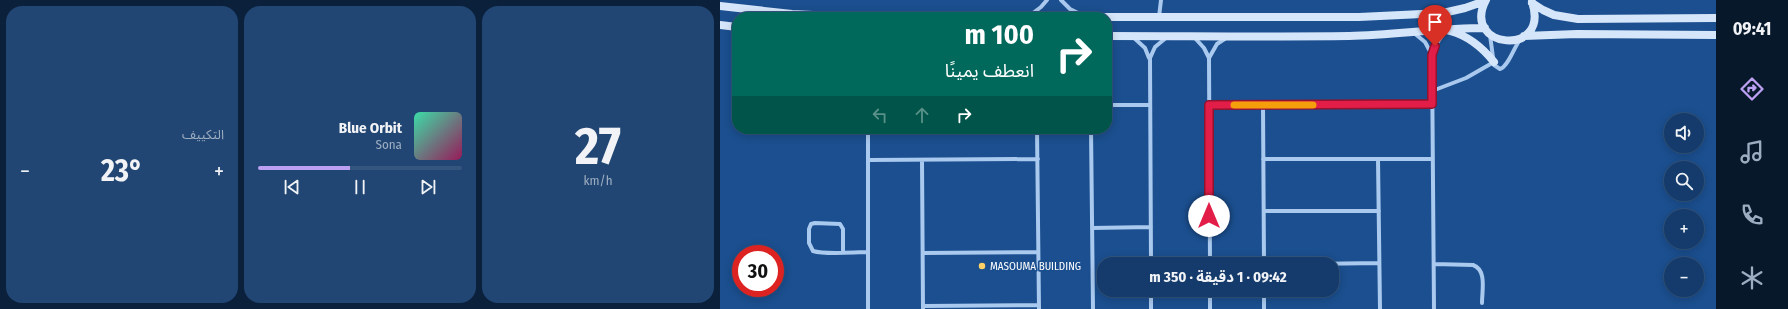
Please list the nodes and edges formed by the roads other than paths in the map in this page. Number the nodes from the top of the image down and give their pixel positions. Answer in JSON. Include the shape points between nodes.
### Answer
{"nodes":[{"id":1,"x":1046,"y":0,"type":"edge"},
{"id":2,"x":1061,"y":0,"type":"edge"},
{"id":3,"x":1161,"y":0,"type":"edge"},
{"id":4,"x":1485,"y":0,"type":"edge"},
{"id":5,"x":1531,"y":2,"type":"edge"},
{"id":6,"x":720,"y":6,"type":"edge"},
{"id":7,"x":788,"y":12,"type":"edge"},
{"id":8,"x":1035,"y":12,"type":"edge"},
{"id":9,"x":1076,"y":12,"type":"edge"},
{"id":10,"x":1112,"y":17,"type":"edge"},
{"id":11,"x":1159,"y":17,"type":"junction"},
{"id":12,"x":1716,"y":18,"type":"edge"},
{"id":13,"x":720,"y":25,"type":"edge"},
{"id":14,"x":732,"y":26,"type":"edge"},
{"id":15,"x":1446,"y":30,"type":"junction"},
{"id":16,"x":1487,"y":31,"type":"junction"},
{"id":17,"x":1413,"y":33,"type":"junction"},
{"id":18,"x":1716,"y":35,"type":"edge"},
{"id":19,"x":1112,"y":36,"type":"edge"},
{"id":20,"x":1132,"y":36,"type":"junction"},
{"id":21,"x":1169,"y":36,"type":"junction"},
{"id":22,"x":1193,"y":36,"type":"junction"},
{"id":23,"x":1231,"y":36,"type":"junction"},
{"id":24,"x":1522,"y":37,"type":"junction"},
{"id":25,"x":1432,"y":55,"type":"junction"},
{"id":26,"x":1150,"y":58,"type":"junction"},
{"id":27,"x":1208,"y":58,"type":"junction"},
{"id":28,"x":1494,"y":62,"type":"junction"},
{"id":29,"x":1432,"y":91,"type":"junction"},
{"id":30,"x":1432,"y":104,"type":"junction"},
{"id":31,"x":1112,"y":105,"type":"edge"},
{"id":32,"x":1149,"y":105,"type":"junction"},
{"id":33,"x":1209,"y":105,"type":"junction"},
{"id":34,"x":1263,"y":105,"type":"junction"},
{"id":35,"x":868,"y":134,"type":"edge"},
{"id":36,"x":1037,"y":134,"type":"edge"},
{"id":37,"x":1091,"y":134,"type":"edge"},
{"id":38,"x":1038,"y":159,"type":"junction"},
{"id":39,"x":1263,"y":159,"type":"junction"},
{"id":40,"x":1378,"y":159,"type":"junction"},
{"id":41,"x":1432,"y":159,"type":"junction"},
{"id":42,"x":868,"y":160,"type":"junction"},
{"id":43,"x":922,"y":160,"type":"junction"},
{"id":44,"x":1379,"y":210,"type":"junction"},
{"id":45,"x":1264,"y":211,"type":"junction"},
{"id":46,"x":1151,"y":227,"type":"junction"},
{"id":47,"x":1092,"y":228,"type":"junction"},
{"id":48,"x":843,"y":252,"type":"junction"},
{"id":49,"x":868,"y":252,"type":"junction"},
{"id":50,"x":1038,"y":252,"type":"junction"},
{"id":51,"x":922,"y":253,"type":"junction"},
{"id":52,"x":1151,"y":257,"type":"edge"},
{"id":53,"x":1210,"y":257,"type":"edge"},
{"id":54,"x":1264,"y":257,"type":"edge"},
{"id":55,"x":1379,"y":263,"type":"junction"},
{"id":56,"x":1339,"y":264,"type":"edge"},
{"id":57,"x":1434,"y":264,"type":"junction"},
{"id":58,"x":1151,"y":297,"type":"edge"},
{"id":59,"x":1210,"y":297,"type":"edge"},
{"id":60,"x":1264,"y":297,"type":"edge"},
{"id":61,"x":1482,"y":302,"type":"dead end"},
{"id":62,"x":1038,"y":307,"type":"edge"},
{"id":63,"x":923,"y":308,"type":"edge"},
{"id":64,"x":868,"y":309,"type":"edge"},
{"id":65,"x":1093,"y":309,"type":"edge"},
{"id":66,"x":1151,"y":309,"type":"edge"},
{"id":67,"x":1210,"y":309,"type":"edge"},
{"id":68,"x":1264,"y":309,"type":"edge"},
{"id":69,"x":1380,"y":309,"type":"edge"},
{"id":70,"x":1434,"y":309,"type":"edge"}],
"edges":[{"from":1,"to":8,"type":"street"},
{"from":2,"to":9,"type":"street"},
{"from":3,"to":11,"type":"street"},
{"from":4,"to":11,"type":"street","via":[[1454,11],[1408,15]]},
{"from":4,"to":16,"type":"street","via":[[1481,14]]},
{"from":5,"to":12,"type":"street","via":[[1554,15],[1578,19]]},
{"from":5,"to":24,"type":"street","via":[[1535,12],[1534,21],[1530,30]]},
{"from":6,"to":7,"type":"street"},
{"from":10,"to":11,"type":"street"},
{"from":13,"to":14,"type":"street"},
{"from":15,"to":16,"type":"street"},
{"from":15,"to":17,"type":"street"},
{"from":15,"to":25,"type":"street"},
{"from":15,"to":28,"type":"street","via":[[1478,44]]},
{"from":16,"to":24,"type":"street","via":[[1495,38],[1507,42]]},
{"from":16,"to":28,"type":"street"},
{"from":17,"to":23,"type":"street"},
{"from":17,"to":25,"type":"street","via":[[1425,42]]},
{"from":18,"to":24,"type":"street","via":[[1578,34]]},
{"from":19,"to":20,"type":"street"},
{"from":20,"to":21,"type":"street"},
{"from":20,"to":26,"type":"street","via":[[1145,48]]},
{"from":21,"to":22,"type":"street"},
{"from":21,"to":26,"type":"street","via":[[1155,47]]},
{"from":22,"to":23,"type":"street"},
{"from":22,"to":27,"type":"street","via":[[1204,48]]},
{"from":23,"to":27,"type":"street","via":[[1217,44]]},
{"from":24,"to":28,"type":"street","via":[[1511,52],[1505,67],[1498,69]]},
{"from":25,"to":29,"type":"street"},
{"from":26,"to":32,"type":"street"},
{"from":27,"to":33,"type":"street"},
{"from":28,"to":29,"type":"street","via":[[1466,78]]},
{"from":29,"to":30,"type":"street"},
{"from":30,"to":34,"type":"street"},
{"from":30,"to":41,"type":"street"},
{"from":31,"to":32,"type":"street"},
{"from":32,"to":46,"type":"street"},
{"from":33,"to":34,"type":"street"},
{"from":33,"to":53,"type":"street"},
{"from":34,"to":39,"type":"street"},
{"from":35,"to":42,"type":"street"},
{"from":36,"to":38,"type":"street"},
{"from":37,"to":47,"type":"street"},
{"from":38,"to":43,"type":"street"},
{"from":38,"to":50,"type":"street"},
{"from":39,"to":40,"type":"street"},
{"from":39,"to":45,"type":"street"},
{"from":40,"to":41,"type":"street"},
{"from":40,"to":44,"type":"street"},
{"from":41,"to":57,"type":"street"},
{"from":42,"to":43,"type":"street"},
{"from":42,"to":49,"type":"street"},
{"from":43,"to":51,"type":"street"},
{"from":44,"to":45,"type":"street"},
{"from":44,"to":55,"type":"street"},
{"from":45,"to":54,"type":"street"},
{"from":46,"to":47,"type":"street"},
{"from":46,"to":52,"type":"street"},
{"from":47,"to":65,"type":"street"},
{"from":48,"to":48,"type":"street","via":[[843,229],[840,224],[811,224],[811,250]]},
{"from":48,"to":49,"type":"street"},
{"from":49,"to":64,"type":"street"},
{"from":50,"to":51,"type":"street"},
{"from":50,"to":62,"type":"street"},
{"from":51,"to":63,"type":"street"},
{"from":55,"to":56,"type":"street"},
{"from":55,"to":69,"type":"street"},
{"from":57,"to":61,"type":"street","via":[[1470,265],[1478,268],[1482,276]]},
{"from":57,"to":70,"type":"street"},
{"from":58,"to":66,"type":"street"},
{"from":59,"to":67,"type":"street"},
{"from":60,"to":68,"type":"street"},
{"from":62,"to":63,"type":"street"}]}
